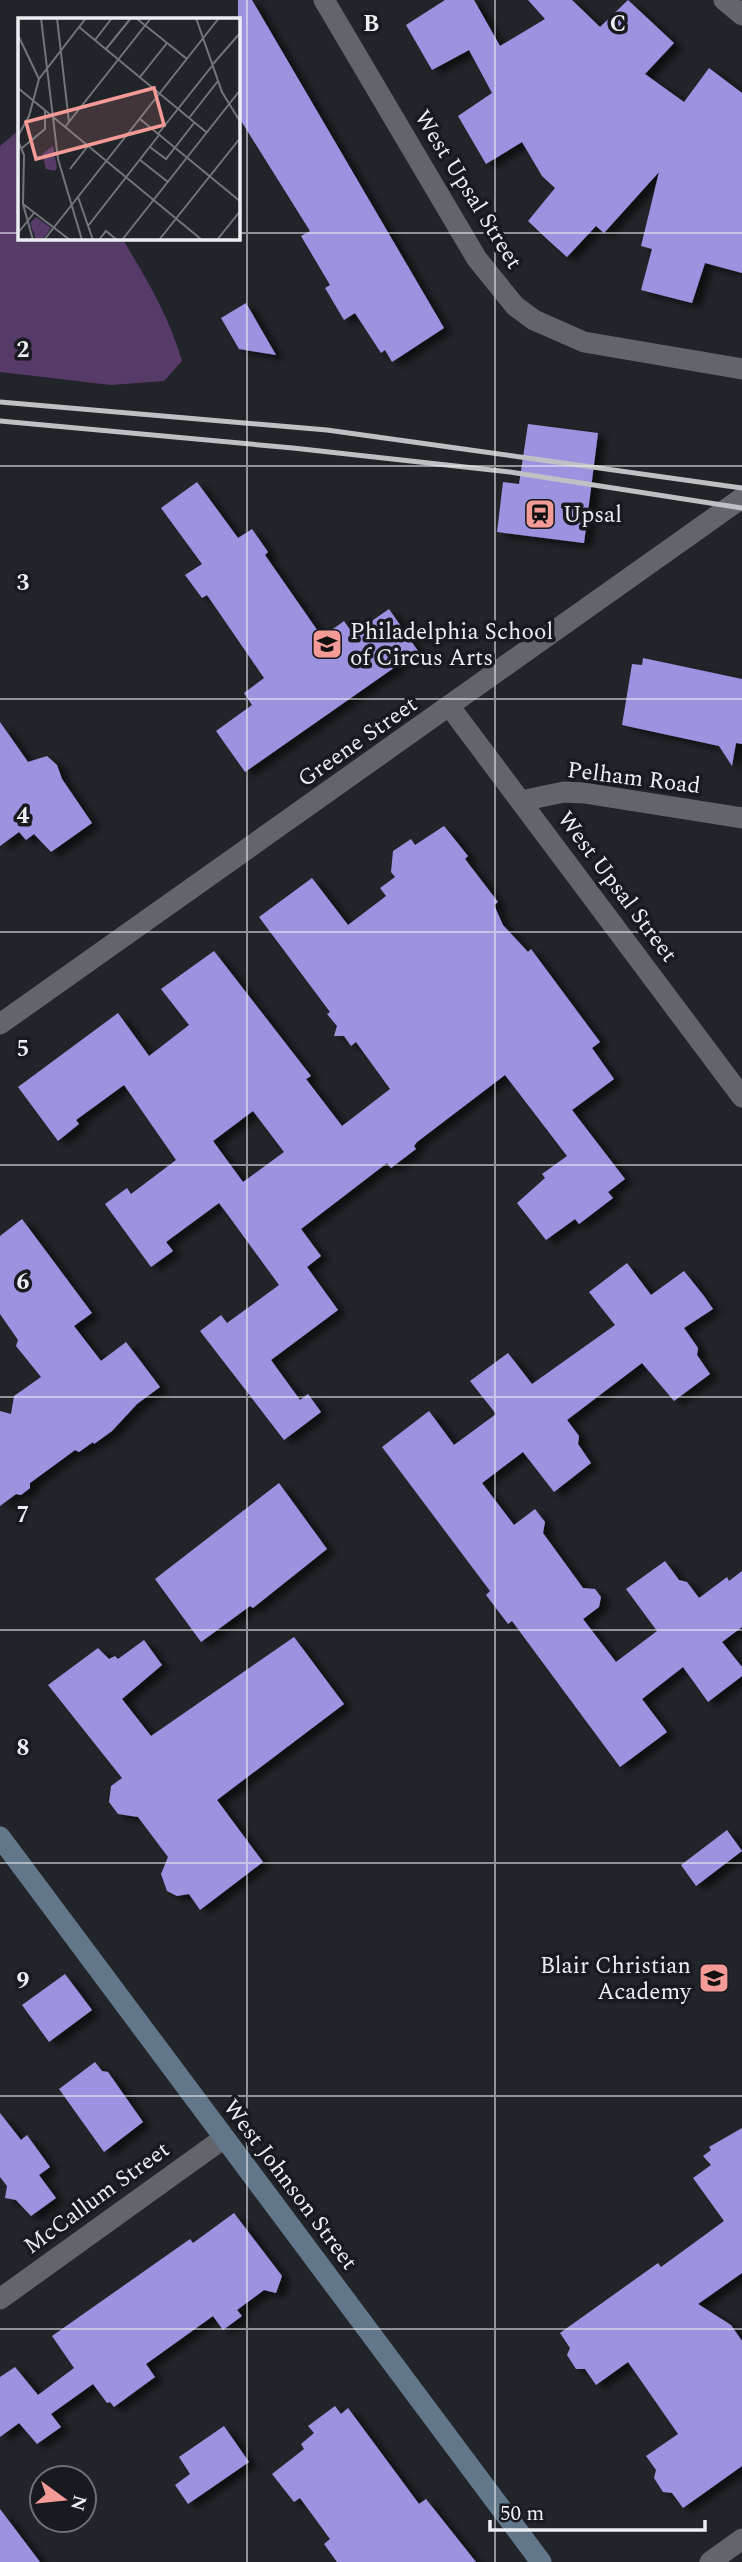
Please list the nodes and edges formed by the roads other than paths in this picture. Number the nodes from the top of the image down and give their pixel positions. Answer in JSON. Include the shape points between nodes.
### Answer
{"nodes":[{"id":1,"x":324,"y":0,"type":"edge"},
{"id":2,"x":724,"y":0,"type":"edge"},
{"id":3,"x":742,"y":15,"type":"edge"},
{"id":4,"x":742,"y":369,"type":"edge"},
{"id":5,"x":742,"y":498,"type":"edge"},
{"id":6,"x":450,"y":707,"type":"junction"},
{"id":7,"x":521,"y":801,"type":"junction"},
{"id":8,"x":742,"y":818,"type":"edge"},
{"id":9,"x":0,"y":1024,"type":"edge"},
{"id":10,"x":742,"y":1097,"type":"edge"},
{"id":11,"x":0,"y":1837,"type":"edge"},
{"id":12,"x":224,"y":2138,"type":"junction"},
{"id":13,"x":0,"y":2299,"type":"edge"},
{"id":14,"x":742,"y":2539,"type":"edge"},
{"id":15,"x":541,"y":2562,"type":"edge"},
{"id":16,"x":710,"y":2562,"type":"edge"}],
"edges":[{"from":1,"to":4,"type":"street","name":"West Upsal Street","via":[[477,259],[515,306],[534,320],[584,342]]},
{"from":2,"to":3,"type":"street"},
{"from":5,"to":6,"type":"street","name":"Greene Street"},
{"from":6,"to":7,"type":"street","name":"West Upsal Street"},
{"from":6,"to":9,"type":"street","name":"Greene Street"},
{"from":7,"to":8,"type":"street","name":"Pelham Road","via":[[584,793]]},
{"from":7,"to":10,"type":"street","name":"West Upsal Street"},
{"from":11,"to":12,"type":"street","name":"West Johnson Street"},
{"from":12,"to":13,"type":"street","name":"McCallum Street"},
{"from":12,"to":15,"type":"street","name":"West Johnson Street"},
{"from":14,"to":16,"type":"street"}]}
